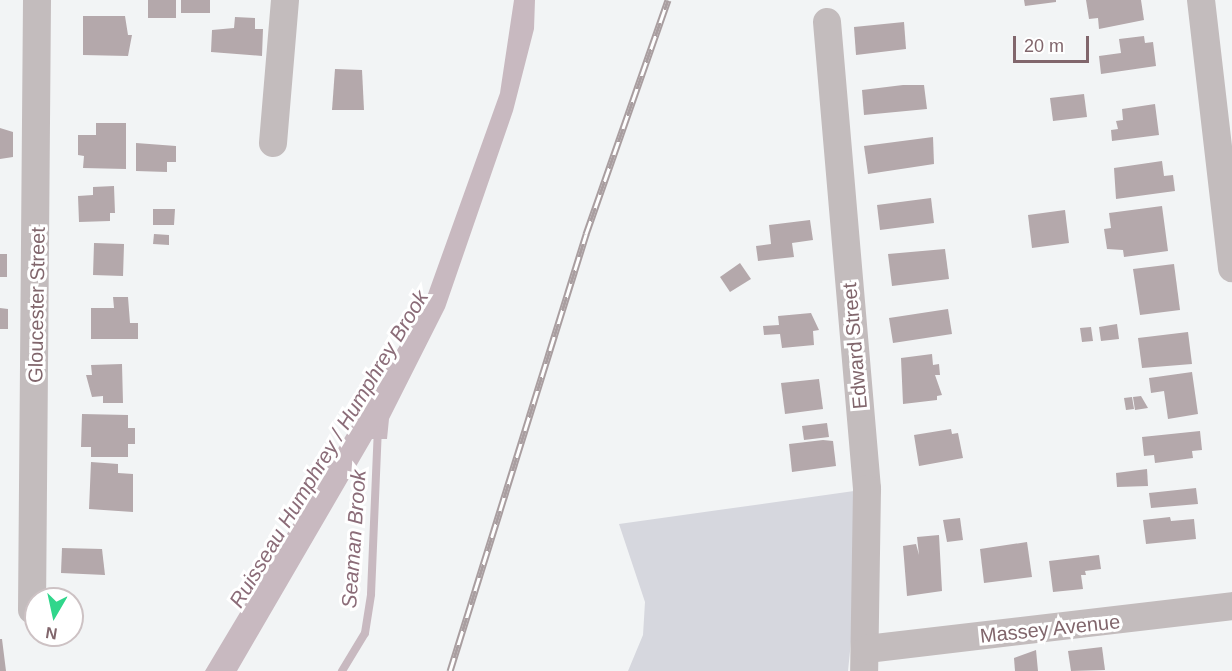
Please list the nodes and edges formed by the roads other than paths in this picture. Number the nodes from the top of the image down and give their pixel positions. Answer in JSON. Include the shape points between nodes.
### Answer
{"nodes":[{"id":1,"x":37,"y":0,"type":"edge"},
{"id":2,"x":285,"y":0,"type":"edge"},
{"id":3,"x":1202,"y":0,"type":"edge"},
{"id":4,"x":827,"y":22,"type":"dead end"},
{"id":5,"x":273,"y":143,"type":"dead end"},
{"id":6,"x":1232,"y":268,"type":"edge"},
{"id":7,"x":32,"y":587,"type":"edge"},
{"id":8,"x":1232,"y":606,"type":"edge"},
{"id":9,"x":865,"y":660,"type":"edge"}],
"edges":[{"from":1,"to":7,"type":"street","name":"Gloucester Street"},
{"from":2,"to":5,"type":"street"},
{"from":3,"to":6,"type":"street"},
{"from":4,"to":9,"type":"street","name":"Edward Street","via":[[867,489]]},
{"from":8,"to":9,"type":"street","name":"Massey Avenue"}]}
